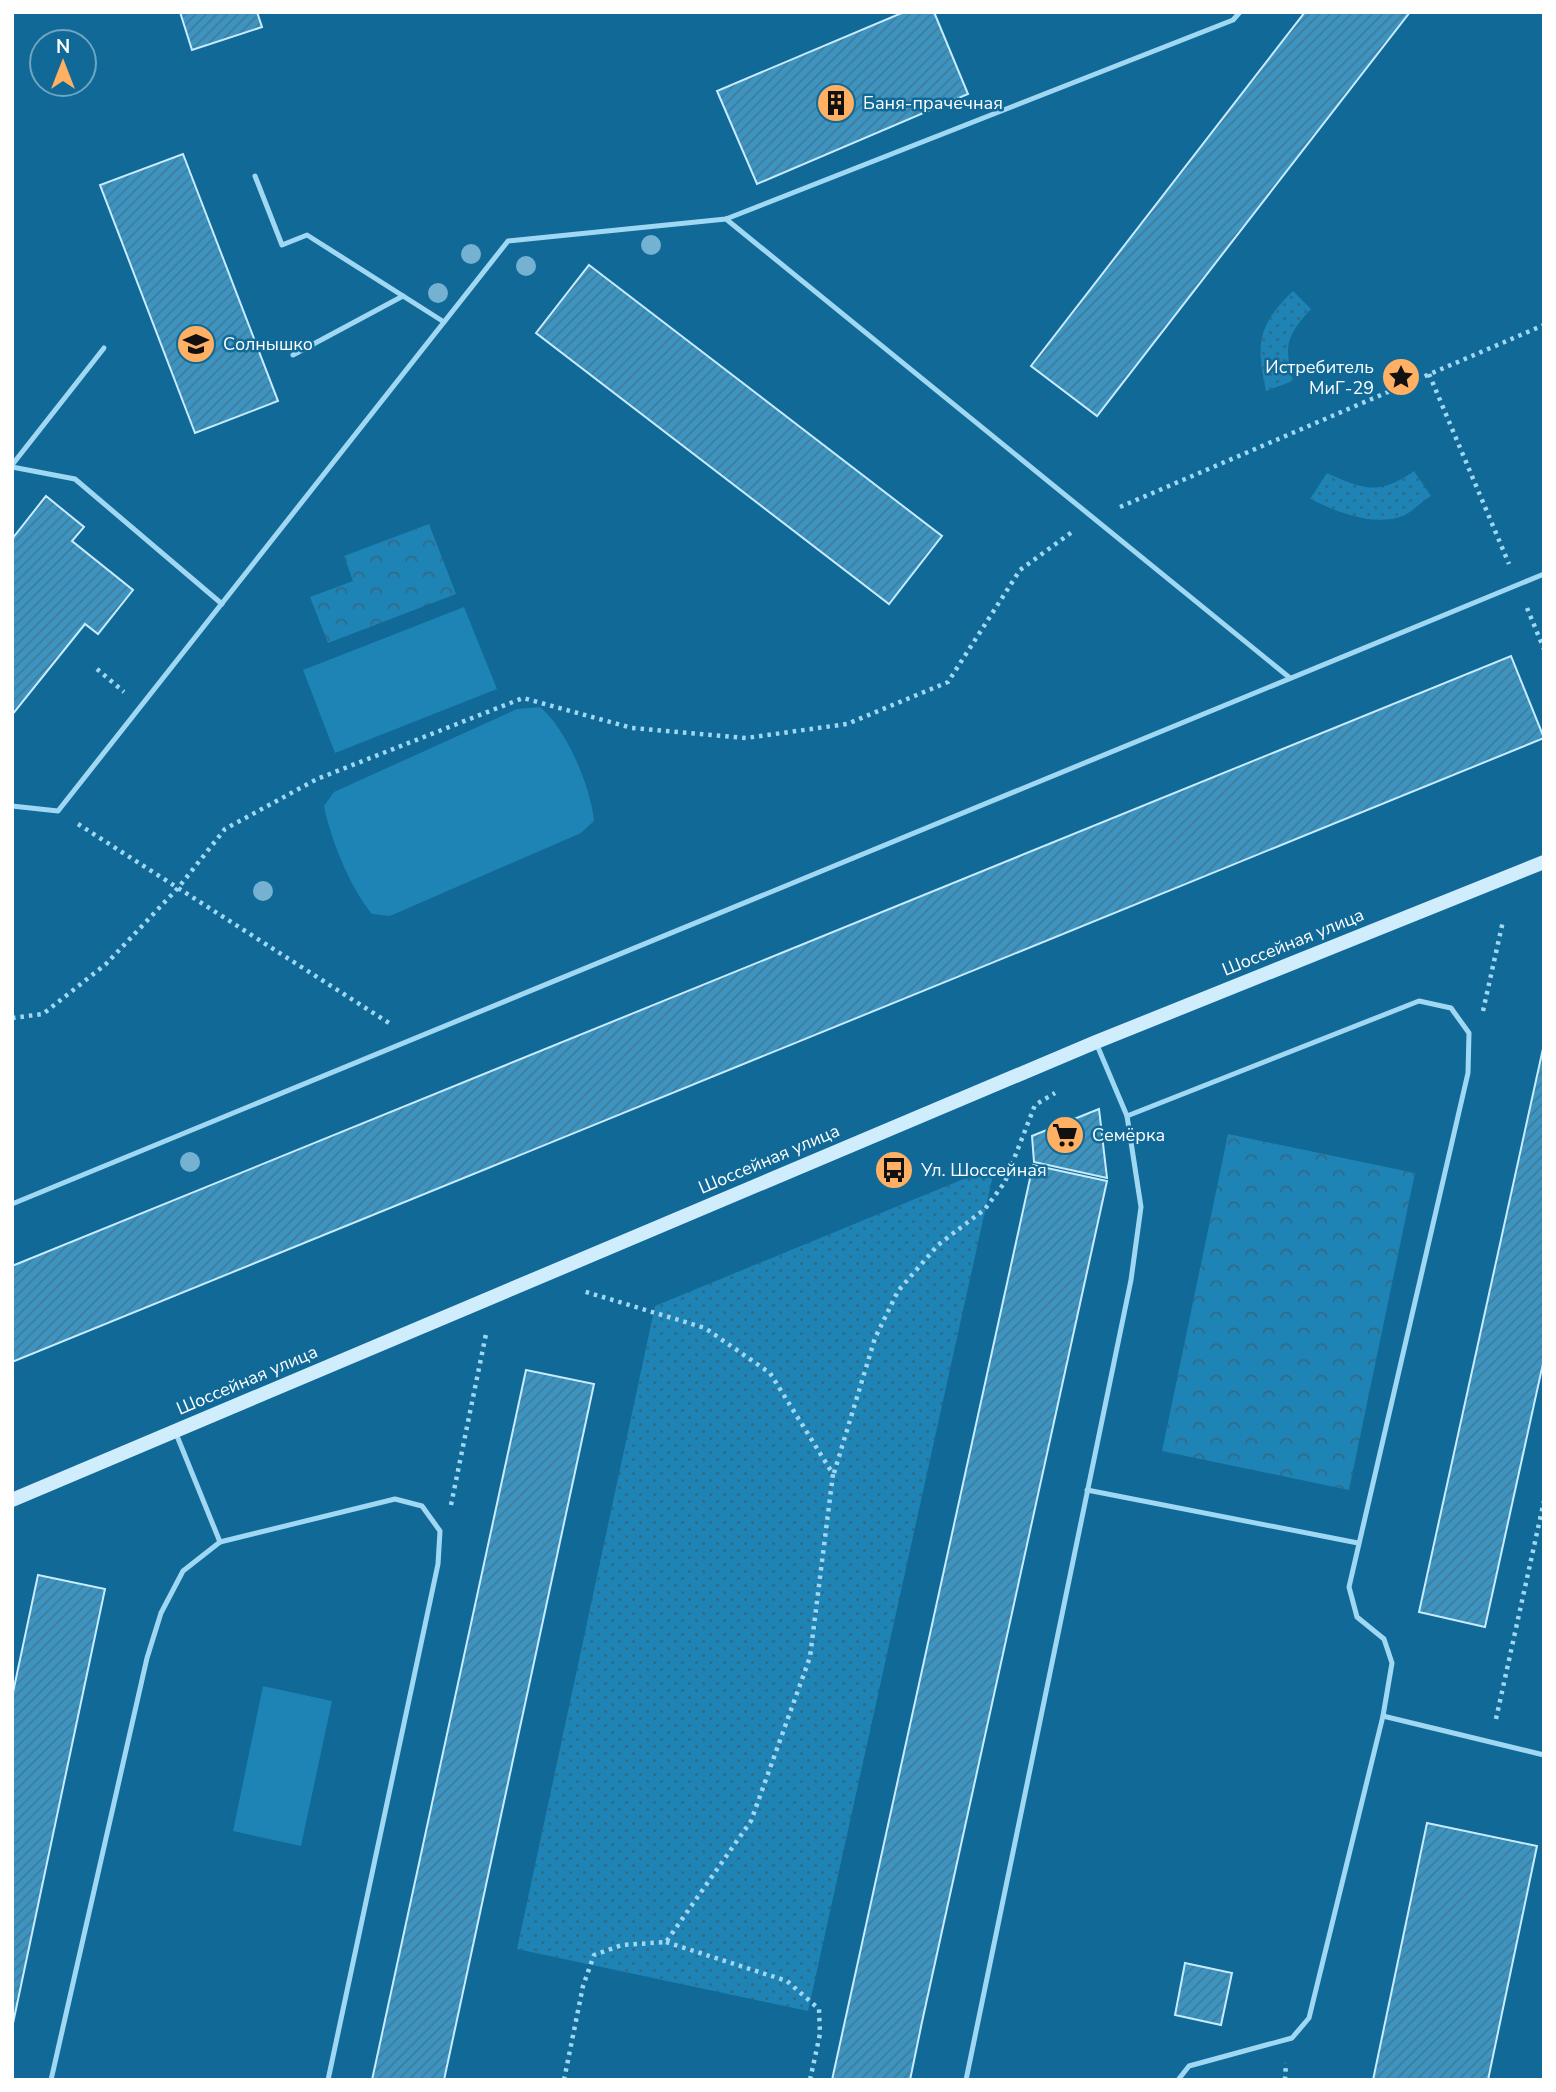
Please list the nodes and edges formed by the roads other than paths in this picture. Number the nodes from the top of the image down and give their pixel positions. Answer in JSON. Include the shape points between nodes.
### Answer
{"nodes":[{"id":1,"x":1240,"y":12,"type":"edge"},
{"id":2,"x":255,"y":176,"type":"dead end"},
{"id":3,"x":726,"y":219,"type":"junction"},
{"id":4,"x":403,"y":296,"type":"junction"},
{"id":5,"x":444,"y":322,"type":"junction"},
{"id":6,"x":104,"y":348,"type":"dead end"},
{"id":7,"x":293,"y":355,"type":"dead end"},
{"id":8,"x":12,"y":466,"type":"edge"},
{"id":9,"x":1544,"y":573,"type":"edge"},
{"id":10,"x":222,"y":604,"type":"junction"},
{"id":11,"x":1290,"y":678,"type":"junction"},
{"id":12,"x":12,"y":806,"type":"edge"},
{"id":13,"x":1544,"y":862,"type":"edge"},
{"id":14,"x":1096,"y":1042,"type":"junction"},
{"id":15,"x":1127,"y":1116,"type":"junction"},
{"id":16,"x":12,"y":1204,"type":"edge"},
{"id":17,"x":176,"y":1431,"type":"junction"},
{"id":18,"x":1087,"y":1490,"type":"junction"},
{"id":19,"x":12,"y":1500,"type":"edge"},
{"id":20,"x":220,"y":1542,"type":"junction"},
{"id":21,"x":1359,"y":1543,"type":"junction"},
{"id":22,"x":1382,"y":1716,"type":"junction"},
{"id":23,"x":1544,"y":1755,"type":"edge"},
{"id":24,"x":51,"y":2080,"type":"edge"},
{"id":25,"x":328,"y":2080,"type":"edge"},
{"id":26,"x":966,"y":2080,"type":"edge"},
{"id":27,"x":1178,"y":2080,"type":"edge"}],
"edges":[{"from":1,"to":3,"type":"lane","via":[[1233,20]]},
{"from":2,"to":4,"type":"lane","via":[[282,245],[307,235]]},
{"from":3,"to":5,"type":"lane","via":[[508,241]]},
{"from":3,"to":11,"type":"lane"},
{"from":4,"to":5,"type":"lane"},
{"from":4,"to":7,"type":"lane"},
{"from":5,"to":10,"type":"lane"},
{"from":6,"to":8,"type":"lane"},
{"from":8,"to":10,"type":"lane","via":[[75,479]]},
{"from":9,"to":11,"type":"lane"},
{"from":10,"to":12,"type":"lane","via":[[58,811]]},
{"from":11,"to":16,"type":"lane"},
{"from":13,"to":14,"type":"street","name":"Шоссейная улица"},
{"from":14,"to":15,"type":"lane"},
{"from":14,"to":17,"type":"street","name":"Шоссейная улица"},
{"from":15,"to":18,"type":"lane","via":[[1141,1207]]},
{"from":15,"to":21,"type":"lane","via":[[1419,1001],[1451,1008],[1469,1033],[1468,1073]]},
{"from":17,"to":19,"type":"street","name":"Шоссейная улица"},
{"from":17,"to":20,"type":"lane"},
{"from":18,"to":21,"type":"lane"},
{"from":18,"to":26,"type":"lane"},
{"from":20,"to":24,"type":"lane","via":[[183,1570],[161,1613]]},
{"from":20,"to":25,"type":"lane","via":[[395,1499],[422,1506],[440,1531],[438,1564]]},
{"from":21,"to":22,"type":"lane","via":[[1349,1587],[1357,1617],[1384,1639],[1392,1663]]},
{"from":22,"to":23,"type":"lane"},
{"from":22,"to":27,"type":"lane","via":[[1309,2018],[1292,2038],[1189,2066]]}]}
